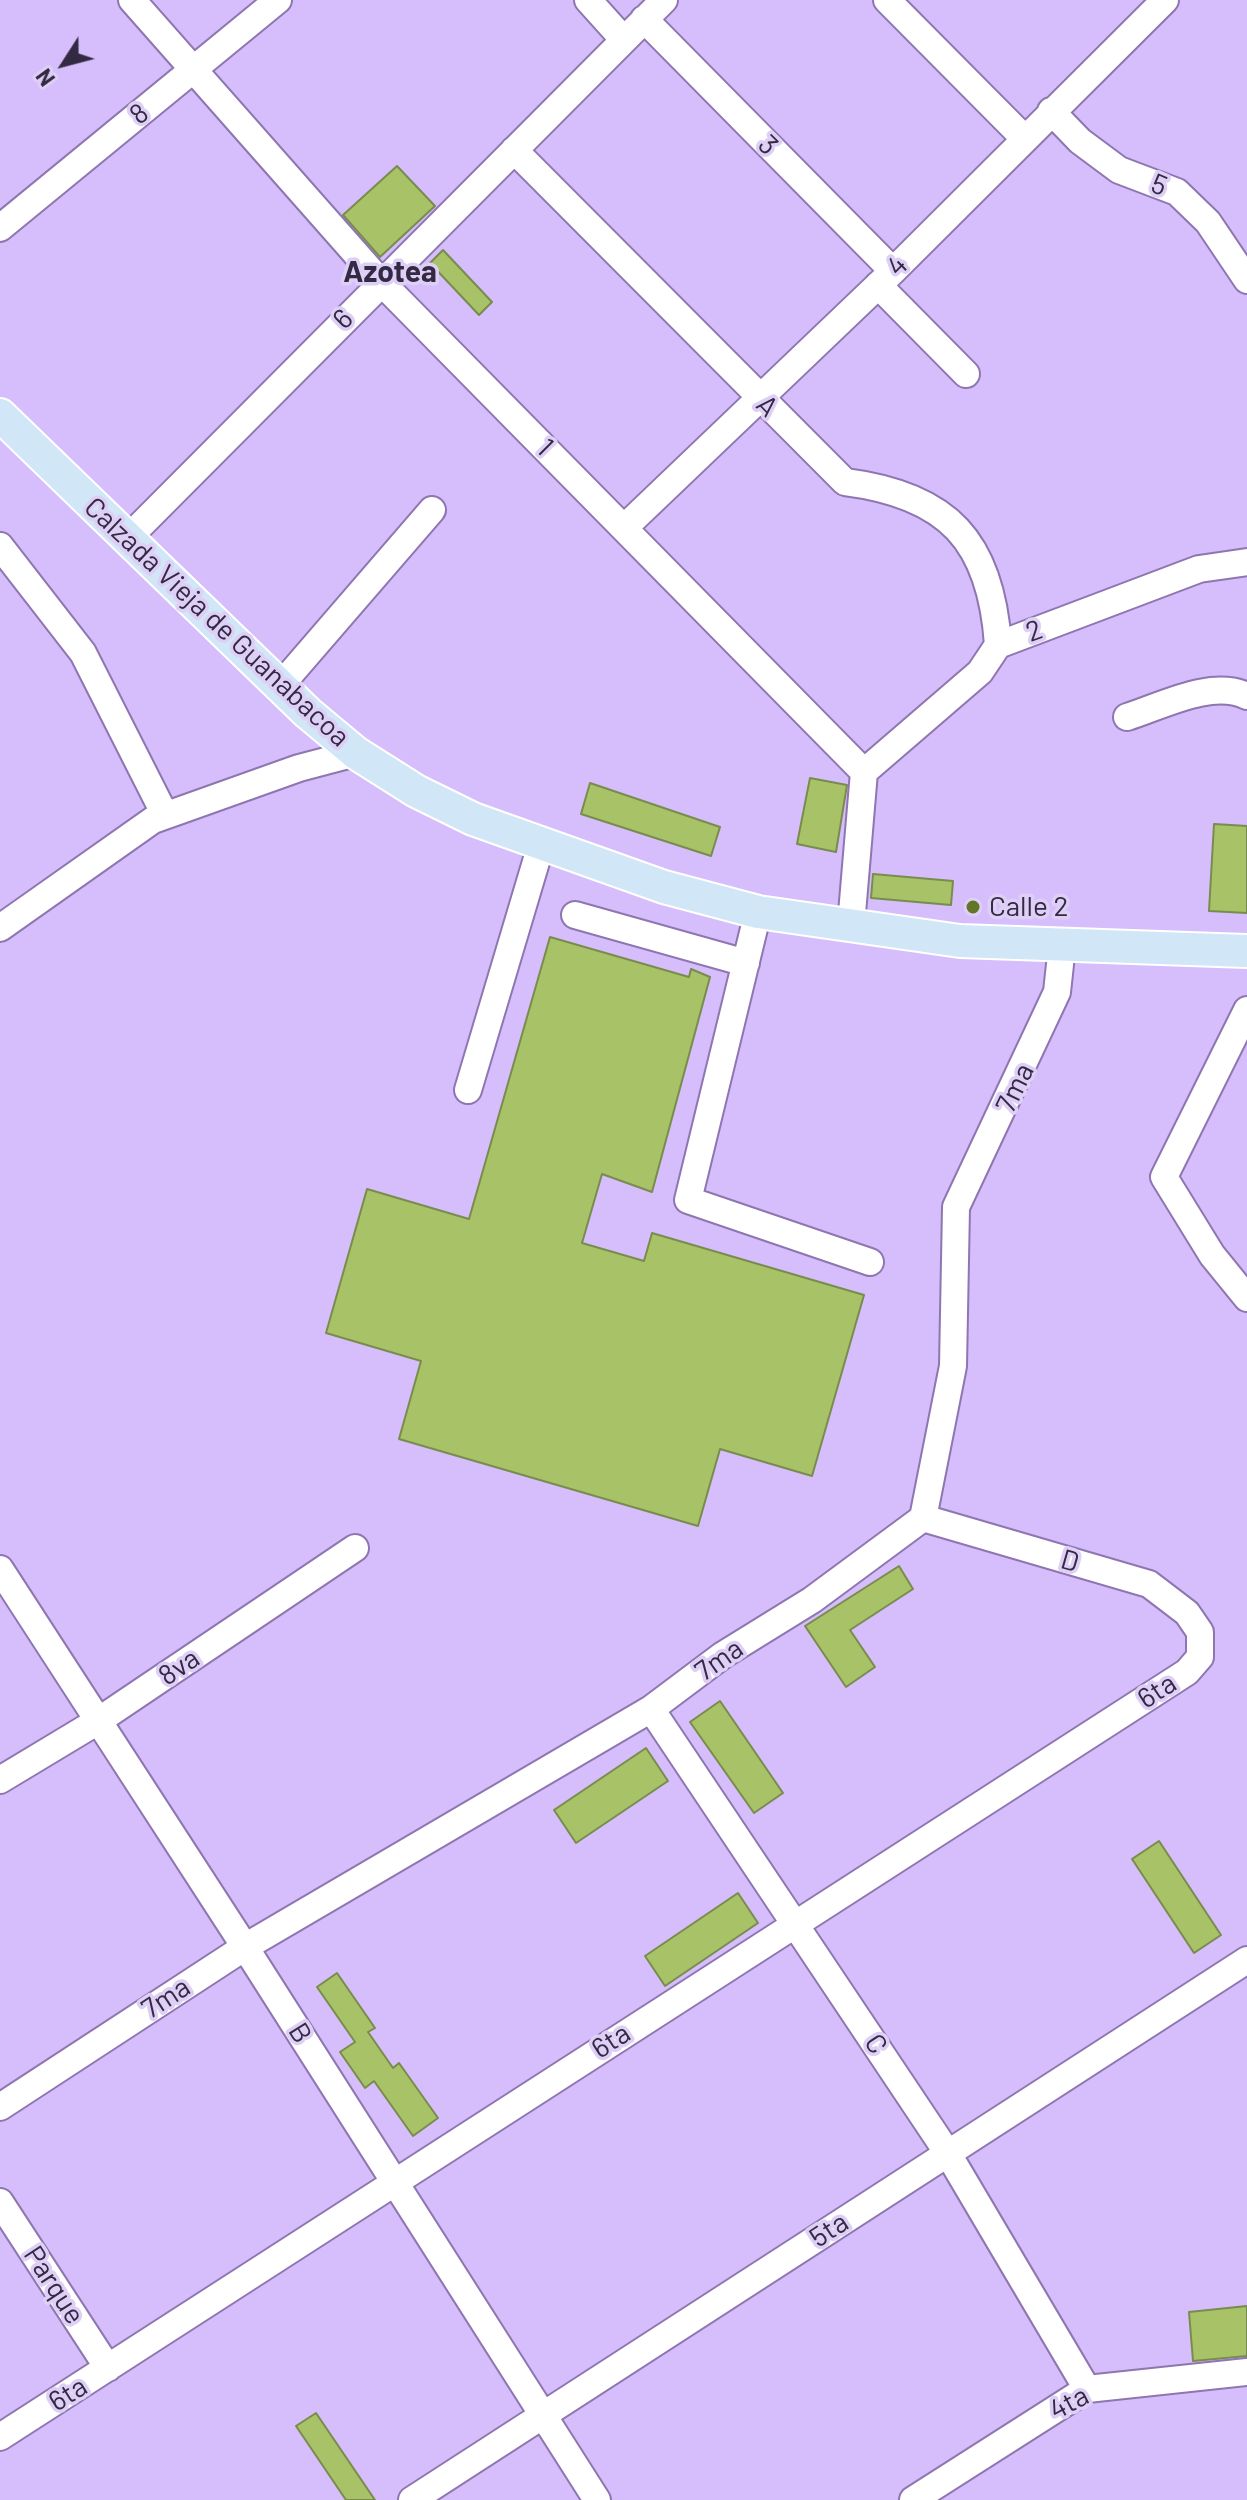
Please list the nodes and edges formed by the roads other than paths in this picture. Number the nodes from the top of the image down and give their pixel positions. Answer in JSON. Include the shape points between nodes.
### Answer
{"nodes":[{"id":1,"x":132,"y":0,"type":"edge"},
{"id":2,"x":278,"y":0,"type":"edge"},
{"id":3,"x":588,"y":0,"type":"edge"},
{"id":4,"x":664,"y":0,"type":"edge"},
{"id":5,"x":887,"y":0,"type":"edge"},
{"id":6,"x":1165,"y":0,"type":"edge"},
{"id":7,"x":644,"y":19,"type":"junction"},
{"id":8,"x":624,"y":40,"type":"junction"},
{"id":9,"x":193,"y":70,"type":"junction"},
{"id":10,"x":1051,"y":111,"type":"junction"},
{"id":11,"x":1023,"y":137,"type":"junction"},
{"id":12,"x":514,"y":150,"type":"junction"},
{"id":13,"x":3,"y":218,"type":"edge"},
{"id":14,"x":885,"y":278,"type":"junction"},
{"id":15,"x":1247,"y":280,"type":"edge"},
{"id":16,"x":380,"y":281,"type":"junction"},
{"id":17,"x":966,"y":374,"type":"dead end"},
{"id":18,"x":759,"y":398,"type":"junction"},
{"id":19,"x":0,"y":415,"type":"edge"},
{"id":20,"x":432,"y":510,"type":"dead end"},
{"id":21,"x":625,"y":527,"type":"junction"},
{"id":22,"x":127,"y":539,"type":"junction"},
{"id":23,"x":0,"y":546,"type":"edge"},
{"id":24,"x":1247,"y":562,"type":"edge"},
{"id":25,"x":998,"y":645,"type":"junction"},
{"id":26,"x":280,"y":686,"type":"junction"},
{"id":27,"x":1247,"y":696,"type":"edge"},
{"id":28,"x":1127,"y":717,"type":"dead end"},
{"id":29,"x":356,"y":753,"type":"junction"},
{"id":30,"x":864,"y":772,"type":"junction"},
{"id":31,"x":165,"y":815,"type":"junction"},
{"id":32,"x":541,"y":845,"type":"junction"},
{"id":33,"x":758,"y":912,"type":"junction"},
{"id":34,"x":575,"y":915,"type":"dead end"},
{"id":35,"x":851,"y":925,"type":"junction"},
{"id":36,"x":0,"y":928,"type":"edge"},
{"id":37,"x":1062,"y":946,"type":"junction"},
{"id":38,"x":1247,"y":951,"type":"edge"},
{"id":39,"x":746,"y":963,"type":"junction"},
{"id":40,"x":1247,"y":1010,"type":"edge"},
{"id":41,"x":468,"y":1090,"type":"dead end"},
{"id":42,"x":870,"y":1262,"type":"dead end"},
{"id":43,"x":1247,"y":1298,"type":"edge"},
{"id":44,"x":923,"y":1518,"type":"junction"},
{"id":45,"x":355,"y":1548,"type":"dead end"},
{"id":46,"x":0,"y":1569,"type":"edge"},
{"id":47,"x":1200,"y":1632,"type":"joint"},
{"id":48,"x":651,"y":1709,"type":"junction"},
{"id":49,"x":98,"y":1721,"type":"junction"},
{"id":50,"x":0,"y":1780,"type":"edge"},
{"id":51,"x":795,"y":1922,"type":"junction"},
{"id":52,"x":245,"y":1947,"type":"junction"},
{"id":53,"x":1247,"y":1960,"type":"edge"},
{"id":54,"x":0,"y":2107,"type":"edge"},
{"id":55,"x":947,"y":2152,"type":"junction"},
{"id":56,"x":395,"y":2181,"type":"junction"},
{"id":57,"x":0,"y":2202,"type":"edge"},
{"id":58,"x":108,"y":2368,"type":"junction"},
{"id":59,"x":1247,"y":2372,"type":"edge"},
{"id":60,"x":1087,"y":2389,"type":"junction"},
{"id":61,"x":544,"y":2418,"type":"junction"},
{"id":62,"x":0,"y":2437,"type":"edge"},
{"id":63,"x":412,"y":2500,"type":"edge"},
{"id":64,"x":597,"y":2500,"type":"edge"},
{"id":65,"x":913,"y":2500,"type":"edge"}],
"edges":[{"from":1,"to":9,"type":"street","name":"1"},
{"from":2,"to":9,"type":"street","name":"8"},
{"from":3,"to":8,"type":"street"},
{"from":4,"to":7,"type":"street","name":"6"},
{"from":5,"to":11,"type":"street"},
{"from":6,"to":10,"type":"street","name":"4"},
{"from":7,"to":8,"type":"street","name":"6"},
{"from":7,"to":14,"type":"street","name":"3"},
{"from":8,"to":12,"type":"street","name":"6"},
{"from":9,"to":13,"type":"street","name":"8"},
{"from":9,"to":16,"type":"street","name":"1"},
{"from":10,"to":11,"type":"street","name":"4"},
{"from":10,"to":15,"type":"street","name":"5","via":[[1119,170],[1177,192],[1208,222]]},
{"from":11,"to":14,"type":"street","name":"4"},
{"from":12,"to":16,"type":"street","name":"6"},
{"from":12,"to":18,"type":"street","name":"A"},
{"from":14,"to":17,"type":"street","name":"3"},
{"from":14,"to":18,"type":"street","name":"4"},
{"from":16,"to":21,"type":"street","name":"1"},
{"from":16,"to":22,"type":"street","name":"6"},
{"from":18,"to":21,"type":"street","name":"4"},
{"from":18,"to":25,"type":"street","name":"A","via":[[845,482],[911,496],[957,526],[986,572]]},
{"from":19,"to":22,"type":"main road","name":"Calzada Vieja de Guanabacoa"},
{"from":20,"to":26,"type":"street"},
{"from":21,"to":30,"type":"street","name":"1"},
{"from":22,"to":26,"type":"main road","name":"Calzada Vieja de Guanabacoa"},
{"from":23,"to":31,"type":"street","via":[[83,653]]},
{"from":24,"to":25,"type":"street","name":"2","via":[[1199,569]]},
{"from":25,"to":30,"type":"street","name":"2","via":[[980,672]]},
{"from":26,"to":29,"type":"main road","name":"Calzada Vieja de Guanabacoa"},
{"from":27,"to":28,"type":"street","via":[[1216,690]]},
{"from":29,"to":31,"type":"street"},
{"from":29,"to":32,"type":"main road","name":"Calzada Vieja de Guanabacoa","via":[[416,791]]},
{"from":30,"to":35,"type":"street"},
{"from":31,"to":36,"type":"street"},
{"from":32,"to":33,"type":"main road","name":"Calzada Vieja de Guanabacoa"},
{"from":32,"to":41,"type":"street"},
{"from":33,"to":35,"type":"main road","name":"Calzada Vieja de Guanabacoa"},
{"from":33,"to":39,"type":"street"},
{"from":34,"to":39,"type":"street"},
{"from":35,"to":37,"type":"main road","name":"Calzada Vieja de Guanabacoa","via":[[960,941]]},
{"from":37,"to":38,"type":"main road","name":"Calzada Vieja de Guanabacoa"},
{"from":37,"to":44,"type":"street","name":"7ma","via":[[1057,992],[956,1207],[953,1366]]},
{"from":39,"to":42,"type":"street","via":[[688,1200]]},
{"from":40,"to":43,"type":"street","via":[[1164,1177],[1212,1255]]},
{"from":44,"to":47,"type":"street","name":"D","via":[[1149,1584],[1187,1613]]},
{"from":44,"to":48,"type":"street","name":"7ma"},
{"from":45,"to":49,"type":"street","name":"8va"},
{"from":46,"to":49,"type":"street","name":"B"},
{"from":47,"to":51,"type":"street","name":"6ta","via":[[1200,1657],[1187,1672]]},
{"from":48,"to":51,"type":"street","name":"C"},
{"from":48,"to":52,"type":"street","name":"7ma"},
{"from":49,"to":50,"type":"street","name":"8va"},
{"from":49,"to":52,"type":"street","name":"B"},
{"from":51,"to":55,"type":"street","name":"C"},
{"from":51,"to":56,"type":"street","name":"6ta"},
{"from":52,"to":54,"type":"street","name":"7ma"},
{"from":52,"to":56,"type":"street","name":"B"},
{"from":53,"to":55,"type":"street","name":"5ta"},
{"from":55,"to":60,"type":"street","name":"C"},
{"from":55,"to":61,"type":"street","name":"5ta"},
{"from":56,"to":58,"type":"street","name":"6ta"},
{"from":56,"to":61,"type":"street","name":"B"},
{"from":57,"to":58,"type":"street","name":"Parque"},
{"from":58,"to":62,"type":"street","name":"6ta"},
{"from":59,"to":60,"type":"street","name":"4ta"},
{"from":60,"to":65,"type":"street","name":"4ta"},
{"from":61,"to":63,"type":"street","name":"5ta"},
{"from":61,"to":64,"type":"street","name":"B"}]}
